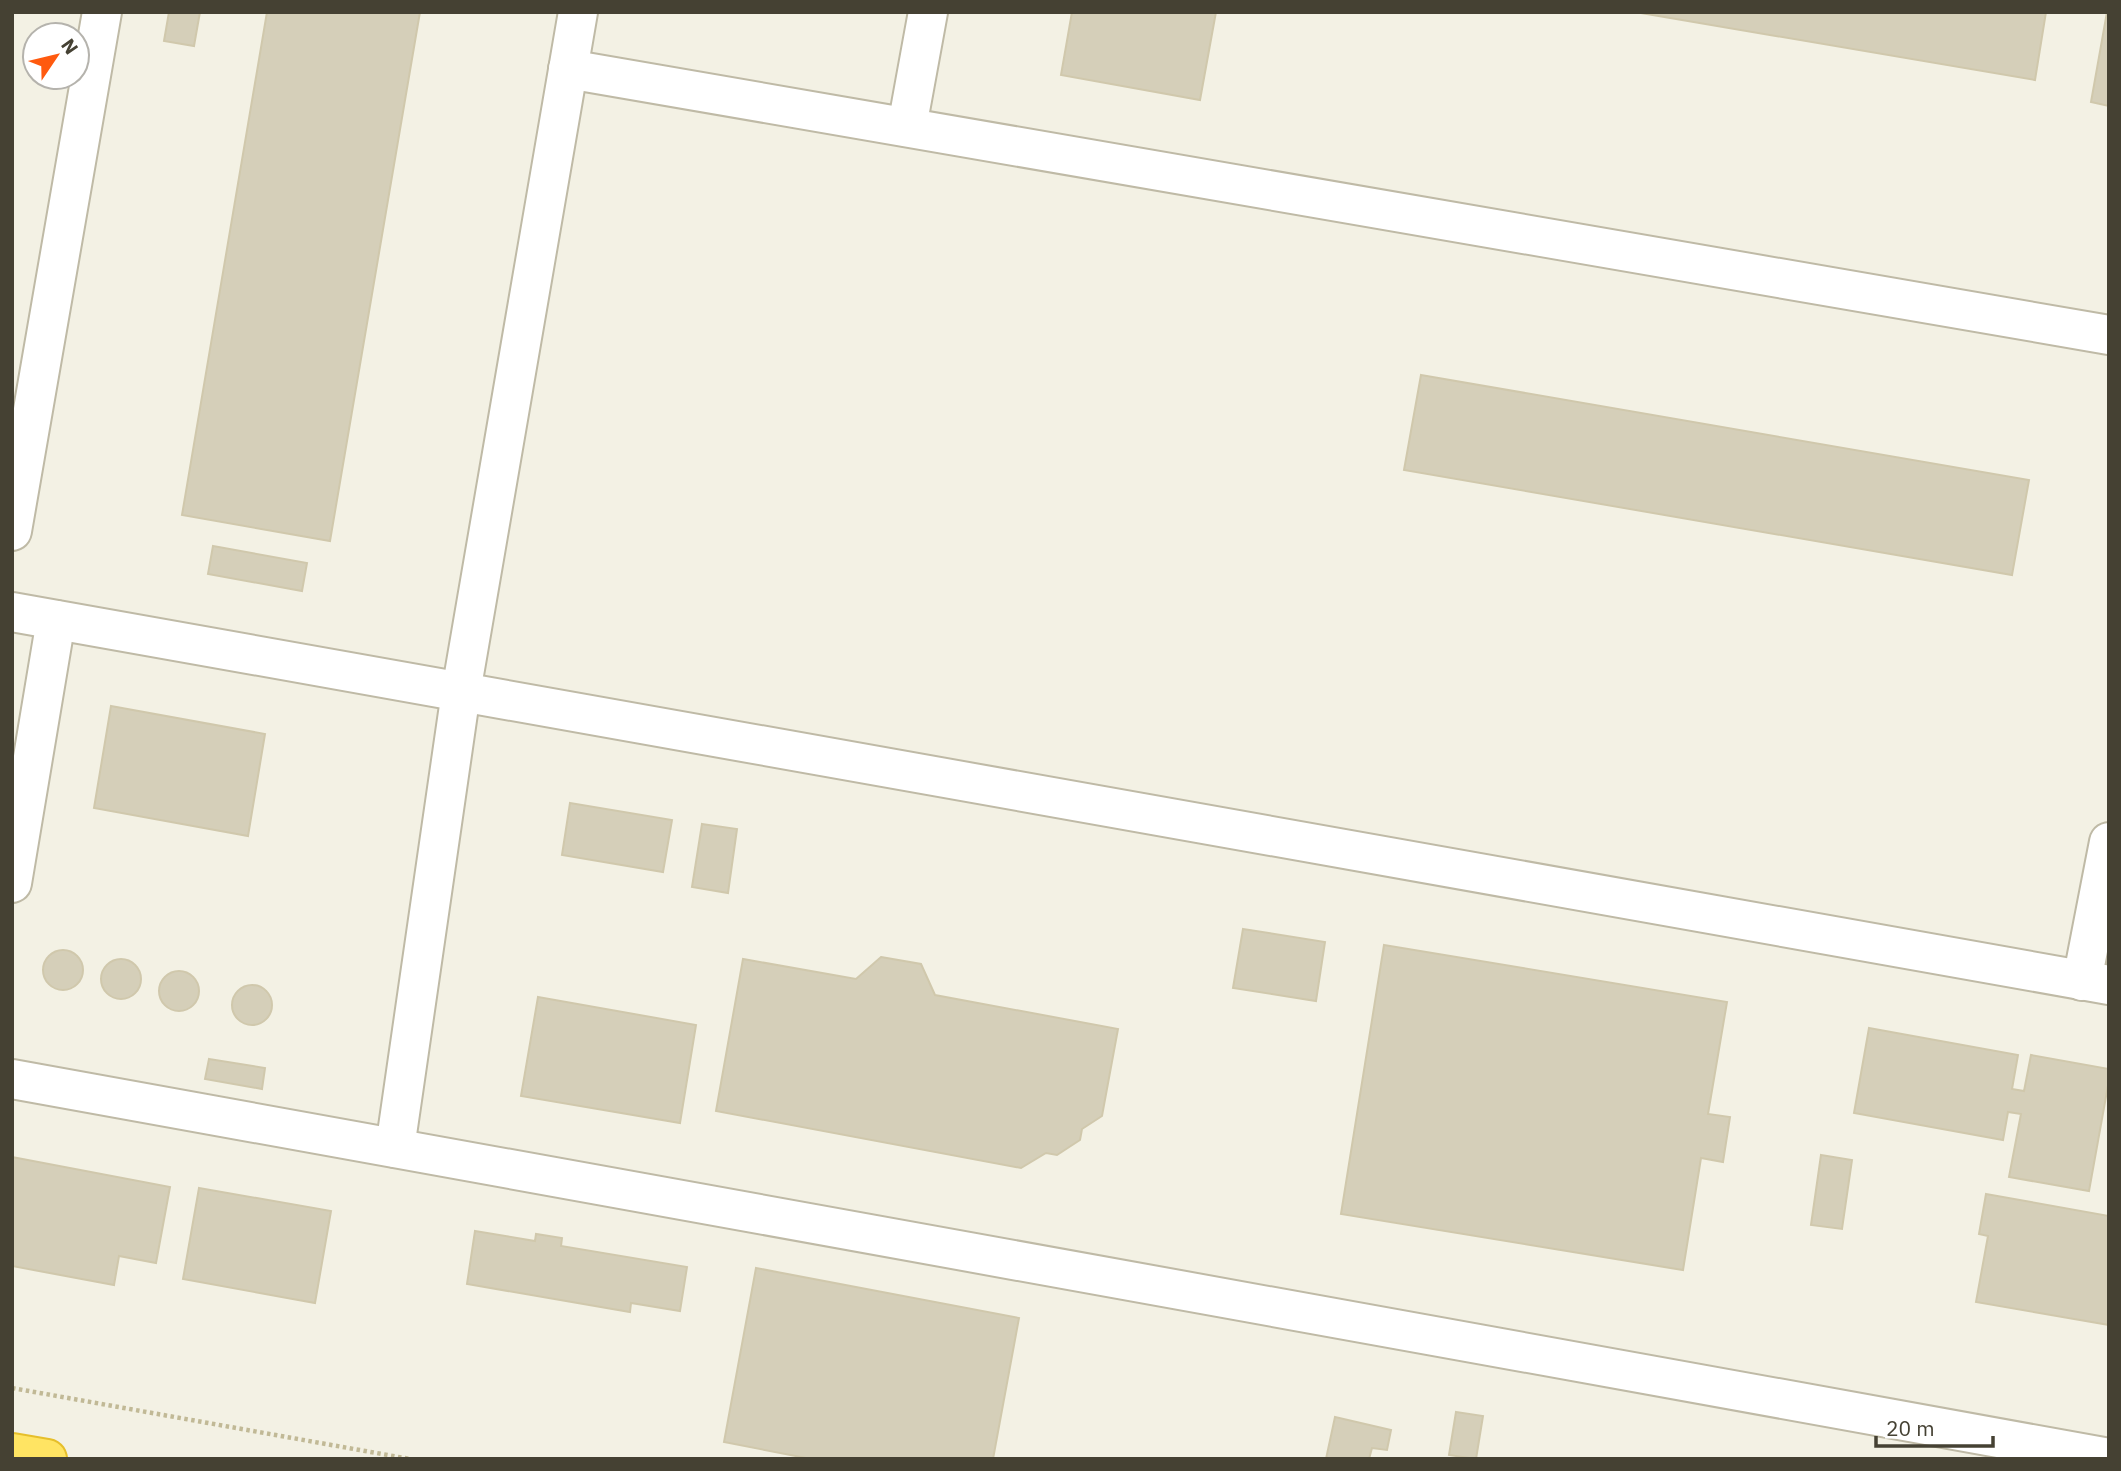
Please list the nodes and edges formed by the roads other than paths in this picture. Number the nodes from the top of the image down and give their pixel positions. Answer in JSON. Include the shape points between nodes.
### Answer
{"nodes":[{"id":1,"x":102,"y":12,"type":"edge"},
{"id":2,"x":578,"y":12,"type":"edge"},
{"id":3,"x":928,"y":12,"type":"edge"},
{"id":4,"x":568,"y":69,"type":"junction"},
{"id":5,"x":906,"y":127,"type":"junction"},
{"id":6,"x":2109,"y":335,"type":"edge"},
{"id":7,"x":12,"y":531,"type":"edge"},
{"id":8,"x":12,"y":612,"type":"edge"},
{"id":9,"x":55,"y":620,"type":"junction"},
{"id":10,"x":461,"y":692,"type":"junction"},
{"id":11,"x":2109,"y":842,"type":"edge"},
{"id":12,"x":12,"y":883,"type":"edge"},
{"id":13,"x":2095,"y":983,"type":"edge"},
{"id":14,"x":12,"y":1079,"type":"edge"},
{"id":15,"x":395,"y":1148,"type":"junction"},
{"id":16,"x":12,"y":1452,"type":"edge"},
{"id":17,"x":2109,"y":1458,"type":"edge"},
{"id":18,"x":47,"y":1459,"type":"edge"}],
"edges":[{"from":1,"to":7,"type":"lane"},
{"from":2,"to":4,"type":"lane"},
{"from":3,"to":5,"type":"lane"},
{"from":4,"to":5,"type":"lane"},
{"from":4,"to":10,"type":"lane"},
{"from":5,"to":6,"type":"lane"},
{"from":8,"to":9,"type":"lane"},
{"from":9,"to":10,"type":"lane"},
{"from":9,"to":12,"type":"lane"},
{"from":10,"to":13,"type":"lane"},
{"from":10,"to":15,"type":"lane"},
{"from":11,"to":13,"type":"lane"},
{"from":14,"to":15,"type":"lane"},
{"from":15,"to":17,"type":"lane"},
{"from":16,"to":18,"type":"highway"}]}
